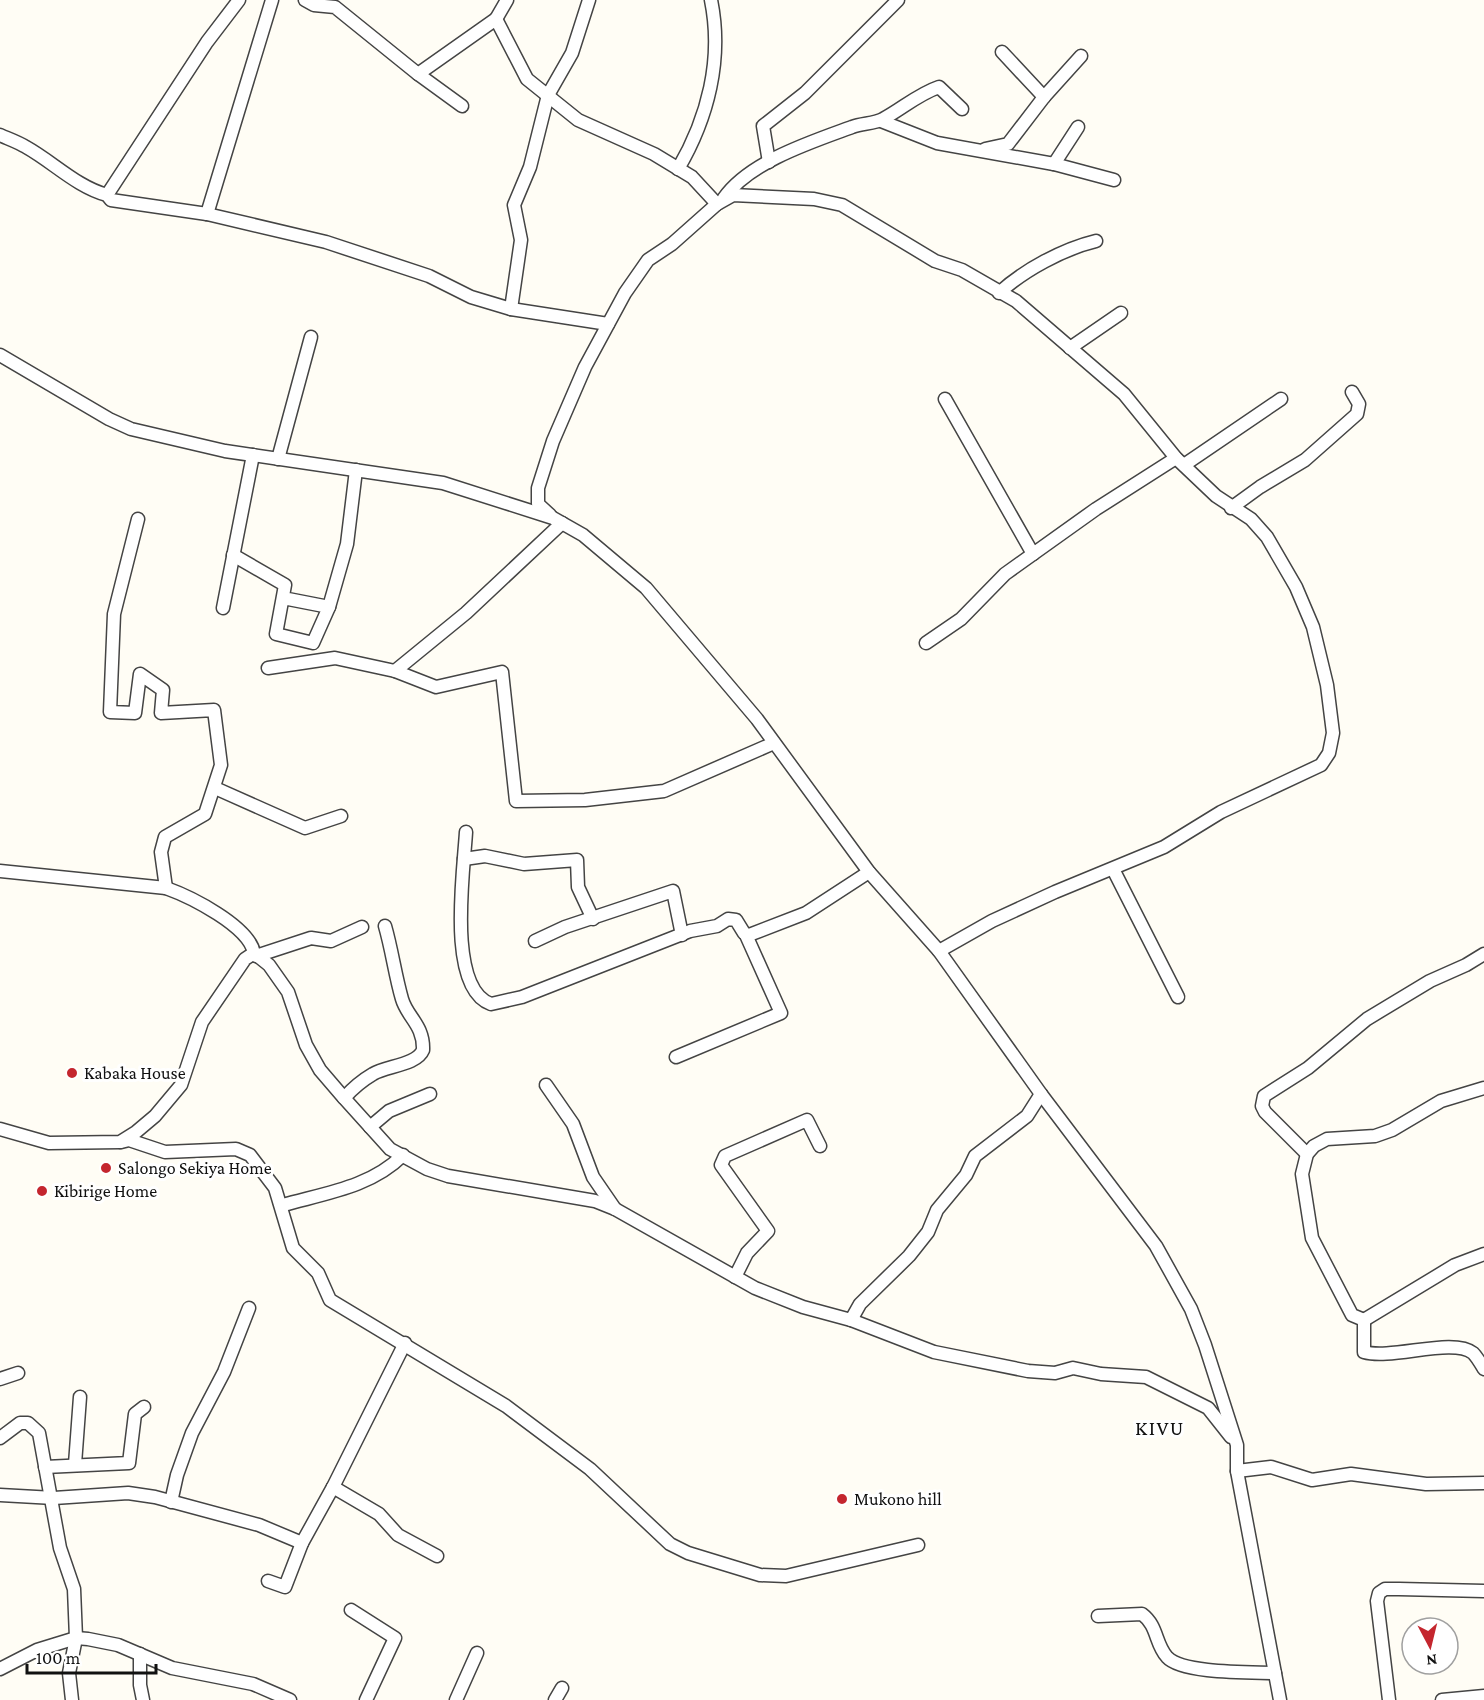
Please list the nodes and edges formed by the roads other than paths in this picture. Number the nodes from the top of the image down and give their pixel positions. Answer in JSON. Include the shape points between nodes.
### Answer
{"nodes":[{"id":1,"x":239,"y":0,"type":"edge"},
{"id":2,"x":272,"y":0,"type":"edge"},
{"id":3,"x":305,"y":0,"type":"edge"},
{"id":4,"x":507,"y":0,"type":"edge"},
{"id":5,"x":589,"y":0,"type":"edge"},
{"id":6,"x":711,"y":0,"type":"edge"},
{"id":7,"x":898,"y":0,"type":"edge"},
{"id":8,"x":496,"y":19,"type":"junction"},
{"id":9,"x":1002,"y":52,"type":"dead end"},
{"id":10,"x":1081,"y":56,"type":"dead end"},
{"id":11,"x":418,"y":74,"type":"junction"},
{"id":12,"x":548,"y":95,"type":"junction"},
{"id":13,"x":1044,"y":97,"type":"junction"},
{"id":14,"x":462,"y":106,"type":"dead end"},
{"id":15,"x":962,"y":110,"type":"dead end"},
{"id":16,"x":881,"y":120,"type":"junction"},
{"id":17,"x":1078,"y":127,"type":"dead end"},
{"id":18,"x":0,"y":135,"type":"edge"},
{"id":19,"x":1008,"y":144,"type":"junction"},
{"id":20,"x":978,"y":150,"type":"junction"},
{"id":21,"x":1014,"y":157,"type":"junction"},
{"id":22,"x":769,"y":162,"type":"junction"},
{"id":23,"x":1054,"y":164,"type":"junction"},
{"id":24,"x":678,"y":169,"type":"junction"},
{"id":25,"x":1114,"y":180,"type":"dead end"},
{"id":26,"x":107,"y":195,"type":"junction"},
{"id":27,"x":720,"y":202,"type":"junction"},
{"id":28,"x":207,"y":214,"type":"junction"},
{"id":29,"x":1096,"y":241,"type":"dead end"},
{"id":30,"x":999,"y":293,"type":"junction"},
{"id":31,"x":511,"y":309,"type":"junction"},
{"id":32,"x":1121,"y":313,"type":"dead end"},
{"id":33,"x":608,"y":324,"type":"junction"},
{"id":34,"x":311,"y":337,"type":"dead end"},
{"id":35,"x":1070,"y":348,"type":"junction"},
{"id":36,"x":0,"y":355,"type":"edge"},
{"id":37,"x":1352,"y":392,"type":"dead end"},
{"id":38,"x":945,"y":399,"type":"dead end"},
{"id":39,"x":1281,"y":399,"type":"dead end"},
{"id":40,"x":253,"y":455,"type":"junction"},
{"id":41,"x":278,"y":459,"type":"junction"},
{"id":42,"x":1180,"y":462,"type":"junction"},
{"id":43,"x":356,"y":470,"type":"junction"},
{"id":44,"x":1231,"y":508,"type":"junction"},
{"id":45,"x":138,"y":519,"type":"dead end"},
{"id":46,"x":558,"y":521,"type":"junction"},
{"id":47,"x":1033,"y":554,"type":"junction"},
{"id":48,"x":233,"y":555,"type":"junction"},
{"id":49,"x":283,"y":598,"type":"junction"},
{"id":50,"x":329,"y":607,"type":"junction"},
{"id":51,"x":223,"y":608,"type":"dead end"},
{"id":52,"x":926,"y":643,"type":"dead end"},
{"id":53,"x":268,"y":668,"type":"dead end"},
{"id":54,"x":395,"y":671,"type":"junction"},
{"id":55,"x":774,"y":742,"type":"junction"},
{"id":56,"x":215,"y":788,"type":"junction"},
{"id":57,"x":341,"y":816,"type":"dead end"},
{"id":58,"x":466,"y":832,"type":"dead end"},
{"id":59,"x":464,"y":859,"type":"junction"},
{"id":60,"x":1113,"y":869,"type":"junction"},
{"id":61,"x":0,"y":871,"type":"edge"},
{"id":62,"x":869,"y":872,"type":"junction"},
{"id":63,"x":166,"y":888,"type":"junction"},
{"id":64,"x":593,"y":919,"type":"junction"},
{"id":65,"x":385,"y":926,"type":"dead end"},
{"id":66,"x":362,"y":927,"type":"dead end"},
{"id":67,"x":746,"y":934,"type":"junction"},
{"id":68,"x":682,"y":935,"type":"junction"},
{"id":69,"x":535,"y":941,"type":"dead end"},
{"id":70,"x":939,"y":951,"type":"junction"},
{"id":71,"x":255,"y":954,"type":"junction"},
{"id":72,"x":1484,"y":954,"type":"edge"},
{"id":73,"x":1178,"y":997,"type":"dead end"},
{"id":74,"x":676,"y":1057,"type":"dead end"},
{"id":75,"x":546,"y":1085,"type":"dead end"},
{"id":76,"x":1484,"y":1088,"type":"edge"},
{"id":77,"x":430,"y":1094,"type":"dead end"},
{"id":78,"x":1041,"y":1094,"type":"junction"},
{"id":79,"x":344,"y":1098,"type":"junction"},
{"id":80,"x":369,"y":1127,"type":"junction"},
{"id":81,"x":0,"y":1129,"type":"edge"},
{"id":82,"x":120,"y":1142,"type":"junction"},
{"id":83,"x":820,"y":1146,"type":"dead end"},
{"id":84,"x":1307,"y":1154,"type":"junction"},
{"id":85,"x":403,"y":1155,"type":"junction"},
{"id":86,"x":280,"y":1203,"type":"junction"},
{"id":87,"x":615,"y":1209,"type":"junction"},
{"id":88,"x":1484,"y":1254,"type":"edge"},
{"id":89,"x":735,"y":1277,"type":"junction"},
{"id":90,"x":249,"y":1308,"type":"dead end"},
{"id":91,"x":851,"y":1320,"type":"junction"},
{"id":92,"x":1364,"y":1320,"type":"junction"},
{"id":93,"x":405,"y":1343,"type":"junction"},
{"id":94,"x":1484,"y":1369,"type":"edge"},
{"id":95,"x":18,"y":1373,"type":"dead end"},
{"id":96,"x":0,"y":1379,"type":"edge"},
{"id":97,"x":80,"y":1397,"type":"dead end"},
{"id":98,"x":144,"y":1407,"type":"dead end"},
{"id":99,"x":0,"y":1438,"type":"edge"},
{"id":100,"x":1237,"y":1445,"type":"junction"},
{"id":101,"x":75,"y":1464,"type":"junction"},
{"id":102,"x":45,"y":1467,"type":"junction"},
{"id":103,"x":1237,"y":1471,"type":"junction"},
{"id":104,"x":1484,"y":1483,"type":"edge"},
{"id":105,"x":333,"y":1487,"type":"junction"},
{"id":106,"x":0,"y":1495,"type":"edge"},
{"id":107,"x":50,"y":1498,"type":"junction"},
{"id":108,"x":171,"y":1502,"type":"junction"},
{"id":109,"x":302,"y":1543,"type":"junction"},
{"id":110,"x":918,"y":1545,"type":"dead end"},
{"id":111,"x":437,"y":1556,"type":"dead end"},
{"id":112,"x":268,"y":1581,"type":"dead end"},
{"id":113,"x":1484,"y":1591,"type":"edge"},
{"id":114,"x":351,"y":1610,"type":"dead end"},
{"id":115,"x":1098,"y":1616,"type":"dead end"},
{"id":116,"x":76,"y":1638,"type":"junction"},
{"id":117,"x":477,"y":1653,"type":"dead end"},
{"id":118,"x":140,"y":1654,"type":"junction"},
{"id":119,"x":0,"y":1669,"type":"edge"},
{"id":120,"x":1275,"y":1673,"type":"junction"},
{"id":121,"x":562,"y":1688,"type":"dead end"},
{"id":122,"x":1484,"y":1696,"type":"edge"},
{"id":123,"x":276,"y":1697,"type":"edge"},
{"id":124,"x":72,"y":1700,"type":"edge"},
{"id":125,"x":144,"y":1700,"type":"edge"},
{"id":126,"x":290,"y":1700,"type":"edge"},
{"id":127,"x":366,"y":1700,"type":"edge"},
{"id":128,"x":456,"y":1700,"type":"edge"},
{"id":129,"x":555,"y":1700,"type":"edge"},
{"id":130,"x":1280,"y":1700,"type":"edge"},
{"id":131,"x":1389,"y":1700,"type":"edge"},
{"id":132,"x":1442,"y":1700,"type":"edge"}],
"edges":[{"from":1,"to":26,"type":"street","via":[[196,58]]},
{"from":2,"to":28,"type":"street"},
{"from":3,"to":11,"type":"street","via":[[335,8]]},
{"from":4,"to":8,"type":"street"},
{"from":5,"to":12,"type":"street","via":[[572,53]]},
{"from":6,"to":24,"type":"street","via":[[716,39],[712,82],[704,114]]},
{"from":7,"to":22,"type":"street","via":[[805,93],[763,126]]},
{"from":8,"to":11,"type":"street"},
{"from":8,"to":12,"type":"street","via":[[527,79]]},
{"from":9,"to":13,"type":"street"},
{"from":10,"to":13,"type":"street"},
{"from":11,"to":14,"type":"street"},
{"from":12,"to":24,"type":"street","via":[[578,120]]},
{"from":12,"to":31,"type":"street","via":[[530,167],[514,205],[521,240]]},
{"from":13,"to":19,"type":"street"},
{"from":15,"to":16,"type":"street","via":[[939,87]]},
{"from":16,"to":20,"type":"street","via":[[937,142]]},
{"from":16,"to":22,"type":"street","via":[[854,126]]},
{"from":17,"to":23,"type":"street"},
{"from":18,"to":26,"type":"street","via":[[26,146]]},
{"from":19,"to":20,"type":"street"},
{"from":19,"to":21,"type":"street"},
{"from":20,"to":21,"type":"street"},
{"from":21,"to":23,"type":"street"},
{"from":22,"to":27,"type":"street","via":[[744,176]]},
{"from":23,"to":25,"type":"street"},
{"from":24,"to":27,"type":"street"},
{"from":26,"to":28,"type":"street","via":[[111,200]]},
{"from":27,"to":30,"type":"street","via":[[733,195],[814,199],[842,205],[935,261],[962,270]]},
{"from":27,"to":33,"type":"street","via":[[648,260]]},
{"from":28,"to":31,"type":"street","via":[[326,242],[429,276],[471,297]]},
{"from":29,"to":30,"type":"street","via":[[1050,260]]},
{"from":30,"to":35,"type":"street","via":[[1016,301]]},
{"from":31,"to":33,"type":"street"},
{"from":32,"to":35,"type":"street"},
{"from":33,"to":46,"type":"street","via":[[553,441],[538,488],[538,504]]},
{"from":34,"to":41,"type":"street"},
{"from":35,"to":42,"type":"street","via":[[1124,394]]},
{"from":36,"to":40,"type":"street","via":[[131,429]]},
{"from":37,"to":44,"type":"street","via":[[1359,404],[1357,414],[1305,460]]},
{"from":38,"to":47,"type":"street"},
{"from":39,"to":42,"type":"street"},
{"from":40,"to":41,"type":"street"},
{"from":40,"to":48,"type":"street"},
{"from":41,"to":43,"type":"street"},
{"from":42,"to":44,"type":"street"},
{"from":42,"to":47,"type":"street","via":[[1096,508]]},
{"from":43,"to":46,"type":"street","via":[[443,483]]},
{"from":43,"to":50,"type":"street","via":[[347,544]]},
{"from":44,"to":60,"type":"street","via":[[1251,519],[1267,537],[1296,587],[1313,627],[1328,685],[1332,744],[1321,765]]},
{"from":45,"to":56,"type":"street","via":[[114,614],[110,711],[135,713],[140,674],[163,690],[161,713],[214,710],[221,765]]},
{"from":46,"to":54,"type":"street","via":[[466,613]]},
{"from":46,"to":55,"type":"street","via":[[583,535],[646,588]]},
{"from":47,"to":52,"type":"street","via":[[1005,574],[961,619]]},
{"from":48,"to":49,"type":"street","via":[[285,585]]},
{"from":48,"to":51,"type":"street"},
{"from":49,"to":50,"type":"street"},
{"from":49,"to":50,"type":"street","via":[[276,634],[313,643]]},
{"from":53,"to":54,"type":"street","via":[[335,658]]},
{"from":54,"to":55,"type":"street","via":[[436,687],[502,672],[516,801],[585,800],[664,791]]},
{"from":55,"to":62,"type":"street"},
{"from":56,"to":57,"type":"street","via":[[305,828]]},
{"from":56,"to":63,"type":"street","via":[[204,814],[165,837],[161,852]]},
{"from":58,"to":59,"type":"street"},
{"from":59,"to":64,"type":"street","via":[[485,856],[524,864],[577,860],[578,887]]},
{"from":59,"to":68,"type":"street","via":[[459,935],[463,965],[488,1003],[522,998]]},
{"from":60,"to":70,"type":"street","via":[[992,921]]},
{"from":60,"to":73,"type":"street"},
{"from":61,"to":63,"type":"street"},
{"from":62,"to":67,"type":"street","via":[[806,913]]},
{"from":62,"to":70,"type":"street"},
{"from":63,"to":71,"type":"street","via":[[212,909],[250,940]]},
{"from":64,"to":68,"type":"street","via":[[673,891]]},
{"from":64,"to":69,"type":"street"},
{"from":65,"to":79,"type":"street","via":[[402,1002],[421,1035],[423,1050],[417,1058],[375,1072],[356,1084]]},
{"from":66,"to":71,"type":"street","via":[[331,941],[311,938]]},
{"from":67,"to":68,"type":"street","via":[[730,918],[717,926]]},
{"from":67,"to":74,"type":"street","via":[[781,1014]]},
{"from":70,"to":78,"type":"street"},
{"from":71,"to":79,"type":"street","via":[[269,965],[288,992],[306,1045],[320,1070]]},
{"from":71,"to":82,"type":"street","via":[[245,959],[202,1022],[181,1085],[144,1126]]},
{"from":72,"to":84,"type":"street","via":[[1367,1018],[1308,1068],[1264,1096],[1265,1112]]},
{"from":75,"to":87,"type":"street","via":[[565,1110],[593,1177]]},
{"from":76,"to":84,"type":"street","via":[[1441,1101],[1392,1130],[1375,1136],[1327,1139]]},
{"from":77,"to":80,"type":"street","via":[[389,1111]]},
{"from":78,"to":91,"type":"street","via":[[1027,1116],[975,1156],[937,1210],[928,1232],[873,1289]]},
{"from":78,"to":100,"type":"street","via":[[1156,1246],[1191,1309]]},
{"from":79,"to":80,"type":"street"},
{"from":80,"to":85,"type":"street","via":[[390,1149]]},
{"from":81,"to":82,"type":"street","via":[[49,1143]]},
{"from":82,"to":86,"type":"street","via":[[129,1140],[165,1152],[243,1152],[259,1163]]},
{"from":83,"to":89,"type":"street","via":[[807,1120],[725,1156],[721,1165],[768,1231],[747,1253]]},
{"from":84,"to":92,"type":"street","via":[[1302,1174],[1312,1238],[1352,1315]]},
{"from":85,"to":86,"type":"street","via":[[387,1171],[362,1184]]},
{"from":85,"to":87,"type":"street","via":[[448,1176]]},
{"from":86,"to":93,"type":"street","via":[[293,1248],[318,1273],[330,1300]]},
{"from":87,"to":89,"type":"street"},
{"from":88,"to":92,"type":"street","via":[[1455,1266]]},
{"from":89,"to":91,"type":"street","via":[[802,1307]]},
{"from":90,"to":108,"type":"street","via":[[224,1372],[192,1433]]},
{"from":91,"to":100,"type":"street","via":[[934,1352],[986,1365],[1055,1373],[1073,1368],[1146,1377],[1208,1408]]},
{"from":92,"to":94,"type":"street","via":[[1364,1353],[1418,1352],[1453,1346],[1472,1353]]},
{"from":93,"to":105,"type":"street"},
{"from":93,"to":110,"type":"street","via":[[506,1406],[590,1469],[670,1544],[688,1553],[760,1575],[786,1576]]},
{"from":95,"to":96,"type":"street"},
{"from":97,"to":101,"type":"street"},
{"from":98,"to":101,"type":"street","via":[[135,1414],[129,1463]]},
{"from":99,"to":102,"type":"street","via":[[20,1423],[36,1428]]},
{"from":100,"to":103,"type":"street"},
{"from":101,"to":102,"type":"street"},
{"from":102,"to":107,"type":"street"},
{"from":103,"to":104,"type":"street","via":[[1270,1467],[1312,1480],[1351,1474],[1426,1484]]},
{"from":103,"to":120,"type":"street"},
{"from":105,"to":109,"type":"street"},
{"from":105,"to":111,"type":"street","via":[[379,1514],[398,1535]]},
{"from":106,"to":107,"type":"street"},
{"from":107,"to":108,"type":"street","via":[[128,1493]]},
{"from":107,"to":116,"type":"street","via":[[60,1548],[74,1588]]},
{"from":108,"to":109,"type":"street","via":[[259,1525]]},
{"from":109,"to":112,"type":"street","via":[[285,1587]]},
{"from":113,"to":131,"type":"street","via":[[1399,1588],[1379,1593]]},
{"from":114,"to":127,"type":"street","via":[[395,1638]]},
{"from":115,"to":120,"type":"street","via":[[1142,1614],[1156,1629],[1165,1655],[1178,1663],[1208,1671]]},
{"from":116,"to":118,"type":"street","via":[[118,1645]]},
{"from":116,"to":119,"type":"street","via":[[23,1655]]},
{"from":116,"to":124,"type":"street","via":[[69,1673]]},
{"from":117,"to":128,"type":"street"},
{"from":118,"to":123,"type":"street","via":[[172,1668],[234,1679]]},
{"from":118,"to":125,"type":"street"},
{"from":120,"to":130,"type":"street"},
{"from":121,"to":129,"type":"street"},
{"from":122,"to":132,"type":"street"},
{"from":123,"to":126,"type":"street"}]}
